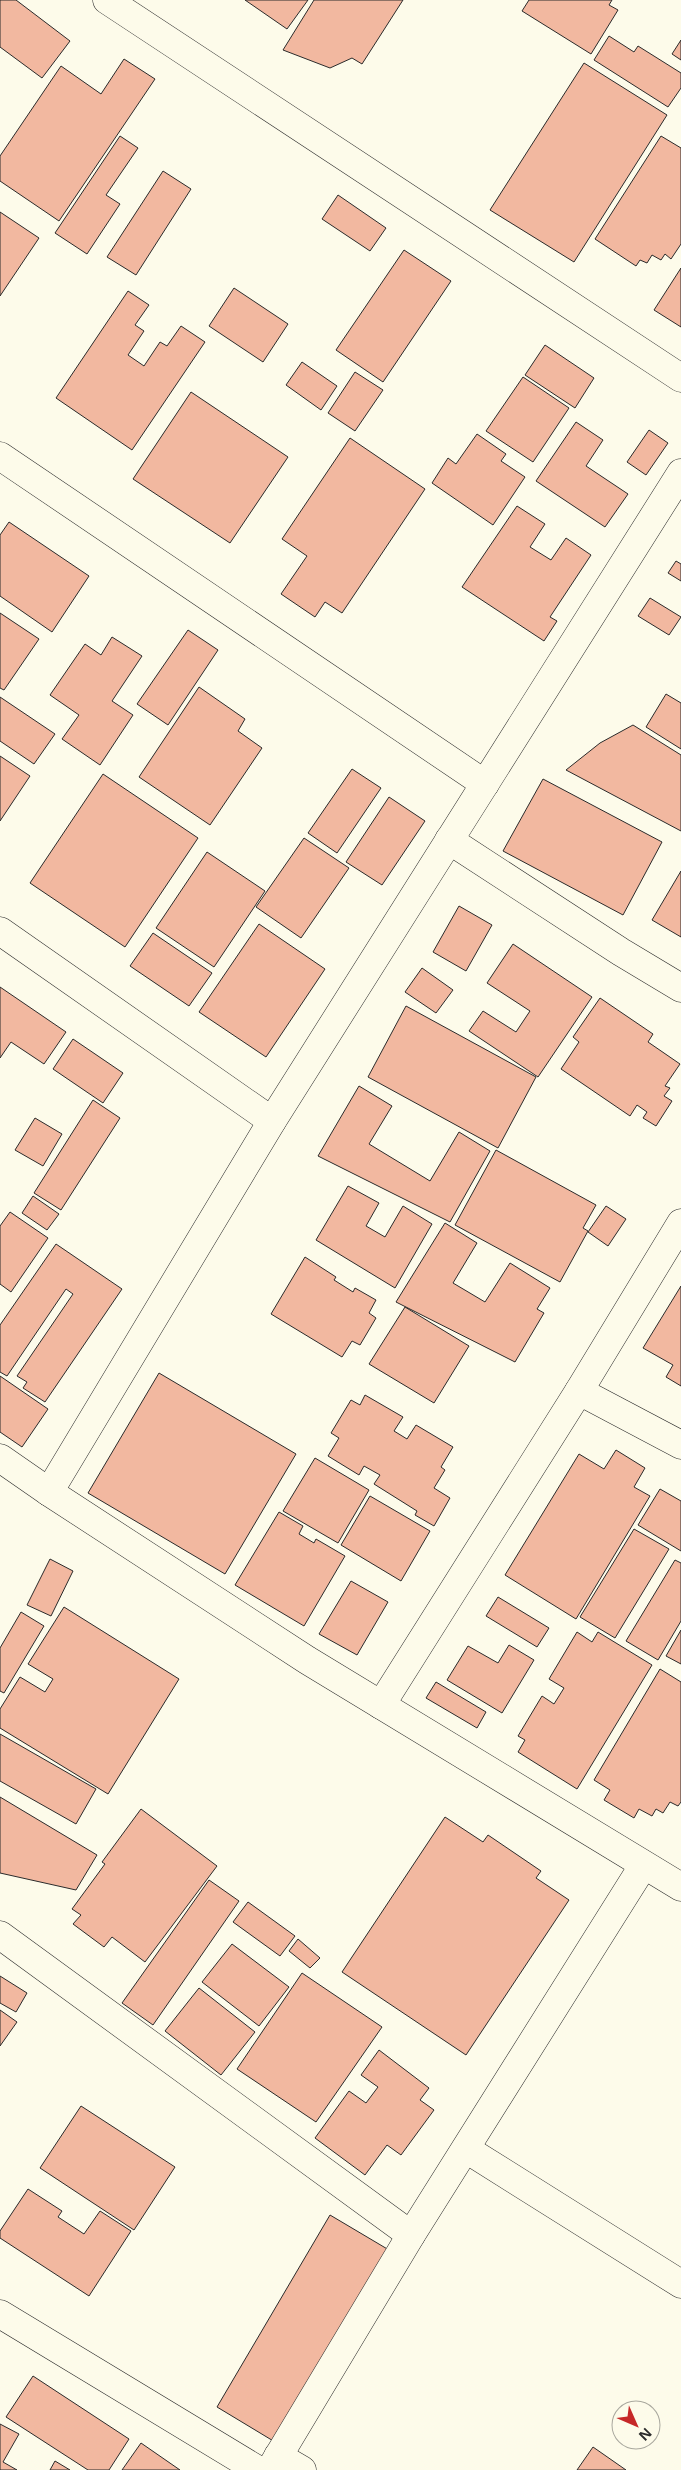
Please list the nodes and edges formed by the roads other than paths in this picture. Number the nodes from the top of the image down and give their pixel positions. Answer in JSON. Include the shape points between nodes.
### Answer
{"nodes":[{"id":1,"x":107,"y":0,"type":"edge"},
{"id":2,"x":681,"y":378,"type":"edge"},
{"id":3,"x":0,"y":456,"type":"edge"},
{"id":4,"x":681,"y":473,"type":"edge"},
{"id":5,"x":485,"y":784,"type":"junction"},
{"id":6,"x":449,"y":840,"type":"junction"},
{"id":7,"x":0,"y":931,"type":"edge"},
{"id":8,"x":681,"y":988,"type":"edge"},
{"id":9,"x":272,"y":1121,"type":"junction"},
{"id":10,"x":681,"y":1222,"type":"edge"},
{"id":11,"x":579,"y":1391,"type":"junction"},
{"id":12,"x":681,"y":1445,"type":"edge"},
{"id":13,"x":0,"y":1458,"type":"edge"},
{"id":14,"x":49,"y":1492,"type":"junction"},
{"id":15,"x":380,"y":1705,"type":"junction"},
{"id":16,"x":644,"y":1866,"type":"junction"},
{"id":17,"x":681,"y":1887,"type":"edge"},
{"id":18,"x":0,"y":1936,"type":"edge"},
{"id":19,"x":466,"y":2149,"type":"junction"},
{"id":20,"x":411,"y":2235,"type":"junction"},
{"id":21,"x":681,"y":2284,"type":"edge"},
{"id":22,"x":0,"y":2314,"type":"edge"},
{"id":23,"x":269,"y":2465,"type":"edge"},
{"id":24,"x":302,"y":2470,"type":"edge"}],
"edges":[{"from":1,"to":2,"type":"street"},
{"from":3,"to":5,"type":"street"},
{"from":4,"to":5,"type":"street"},
{"from":5,"to":6,"type":"street"},
{"from":6,"to":8,"type":"street"},
{"from":6,"to":9,"type":"street"},
{"from":7,"to":9,"type":"street"},
{"from":9,"to":14,"type":"street"},
{"from":10,"to":11,"type":"street"},
{"from":11,"to":12,"type":"street"},
{"from":11,"to":15,"type":"street"},
{"from":13,"to":14,"type":"street"},
{"from":14,"to":15,"type":"street"},
{"from":15,"to":16,"type":"street"},
{"from":16,"to":17,"type":"street"},
{"from":16,"to":19,"type":"street"},
{"from":18,"to":20,"type":"street"},
{"from":19,"to":20,"type":"street"},
{"from":19,"to":21,"type":"street"},
{"from":20,"to":23,"type":"street"},
{"from":22,"to":23,"type":"street"},
{"from":23,"to":24,"type":"street"}]}
